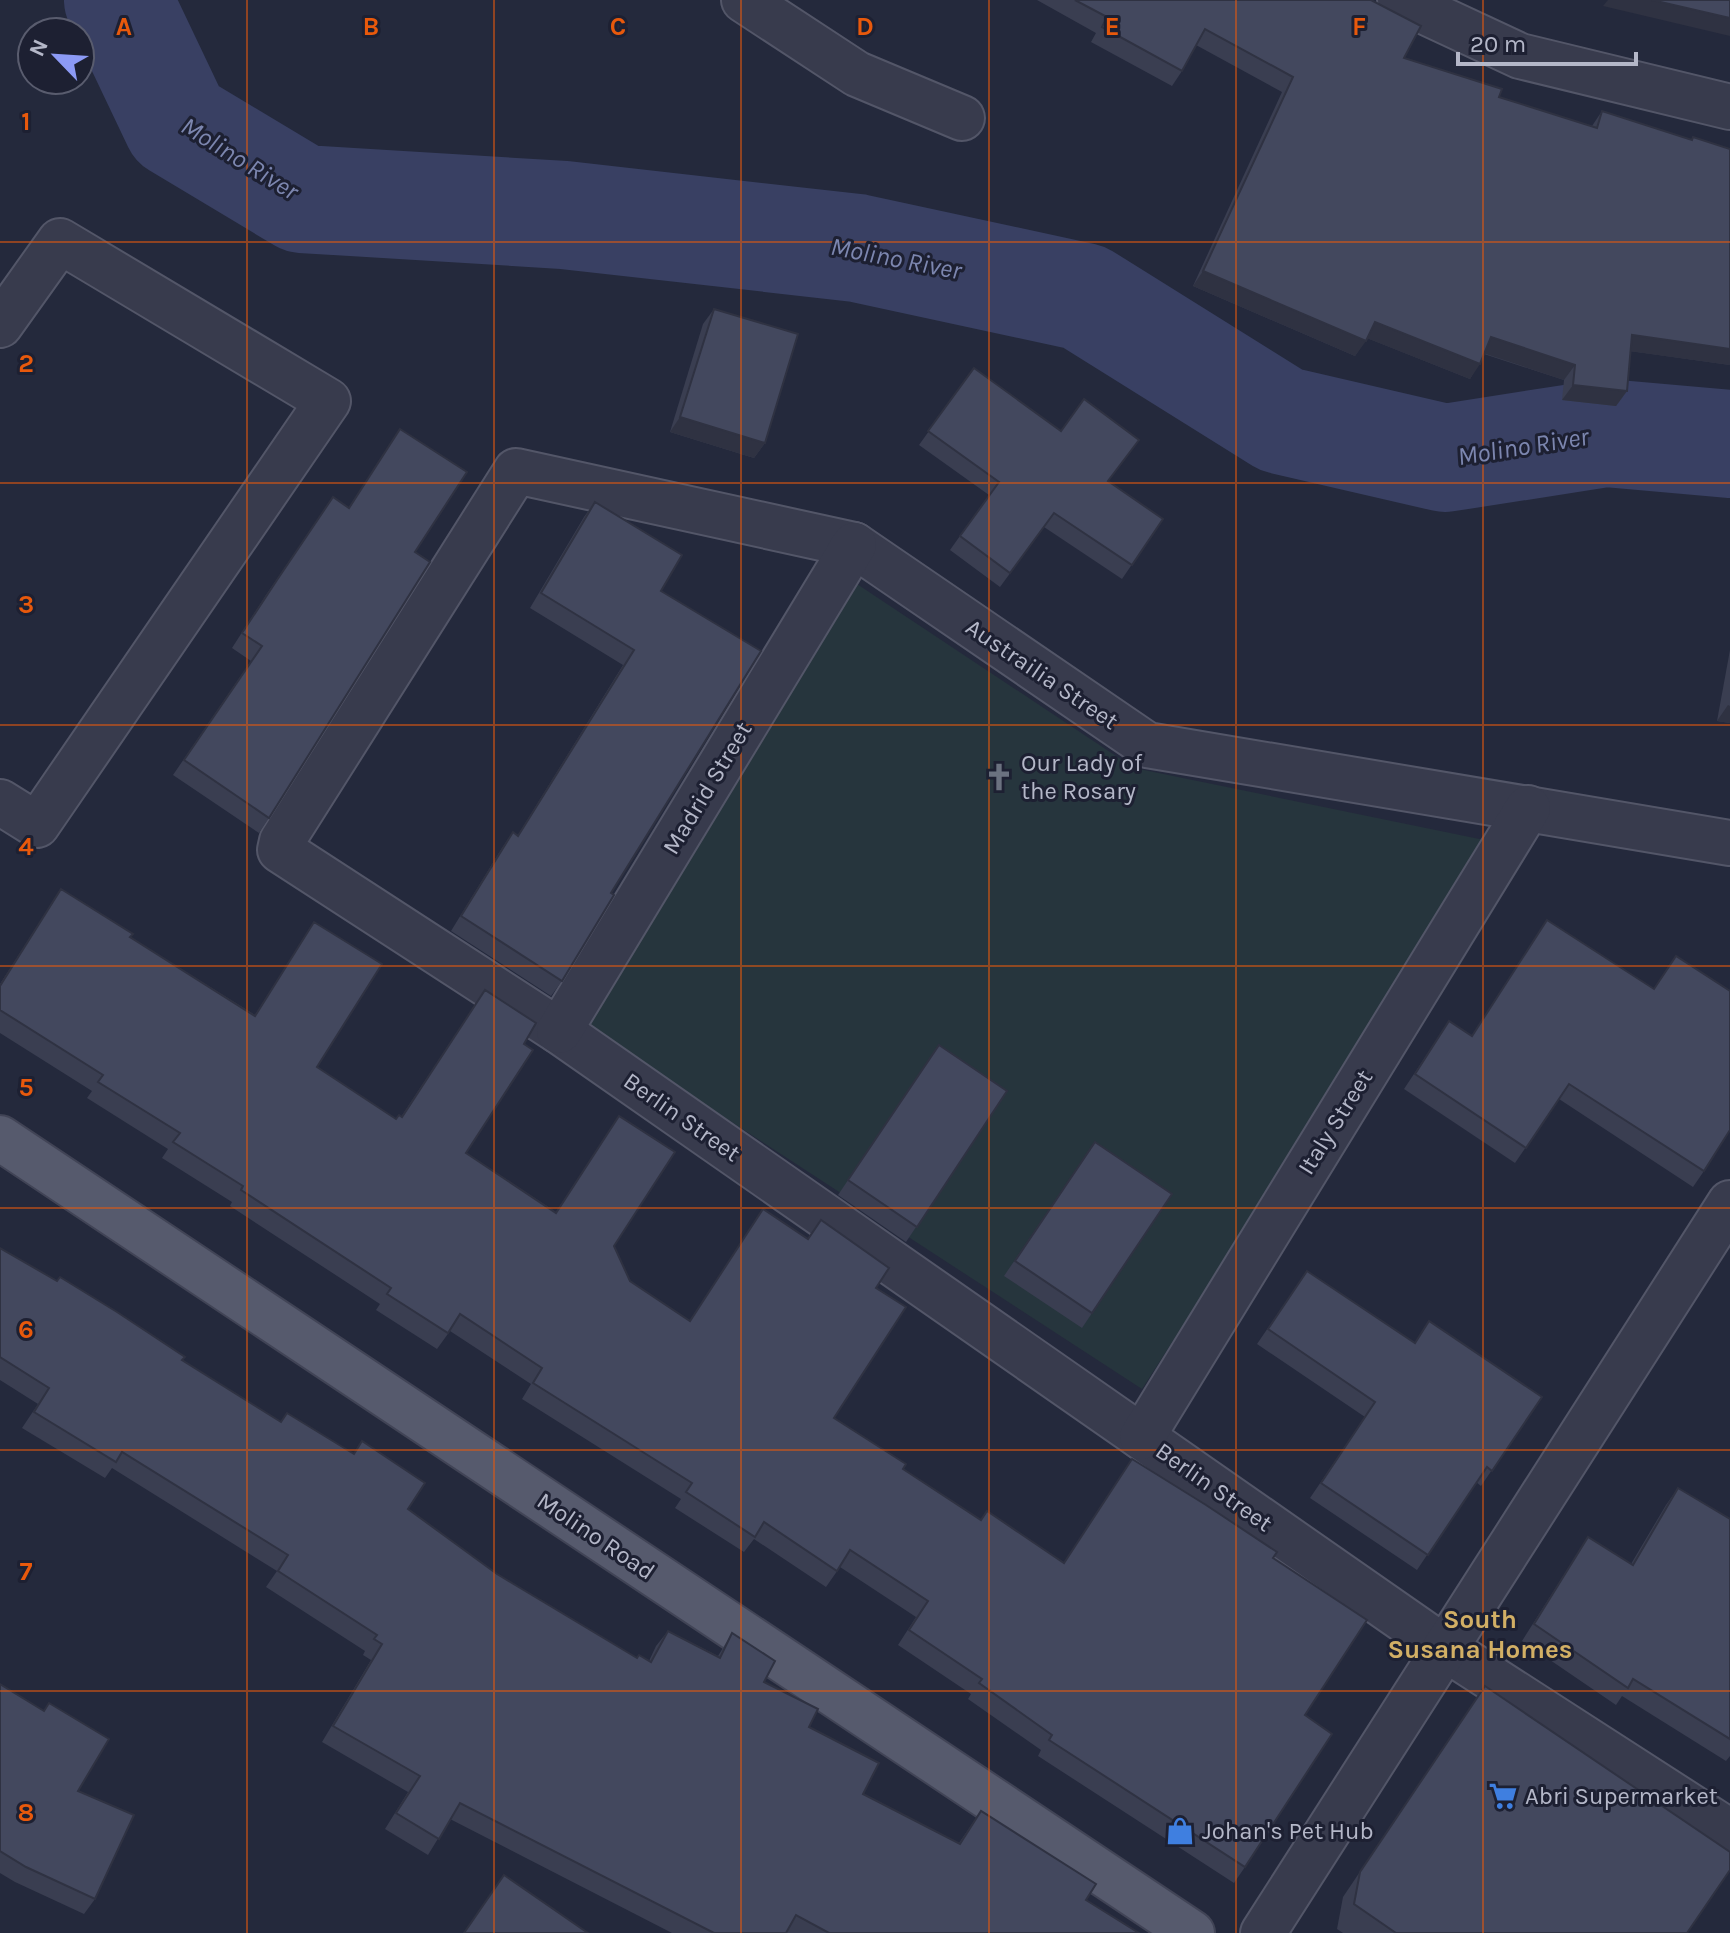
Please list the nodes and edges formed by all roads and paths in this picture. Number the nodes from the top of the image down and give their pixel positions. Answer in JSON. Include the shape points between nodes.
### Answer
{"nodes":[{"id":1,"x":744,"y":0,"type":"edge"},
{"id":2,"x":1400,"y":0,"type":"edge"},
{"id":3,"x":1730,"y":107,"type":"edge"},
{"id":4,"x":962,"y":118,"type":"dead end"},
{"id":5,"x":0,"y":325,"type":"edge"},
{"id":6,"x":516,"y":471,"type":"joint"},
{"id":7,"x":854,"y":545,"type":"junction"},
{"id":8,"x":0,"y":802,"type":"edge"},
{"id":9,"x":1528,"y":808,"type":"junction"},
{"id":10,"x":1730,"y":843,"type":"edge"},
{"id":11,"x":559,"y":1031,"type":"junction"},
{"id":12,"x":0,"y":1138,"type":"edge"},
{"id":13,"x":1730,"y":1203,"type":"edge"},
{"id":14,"x":1142,"y":1437,"type":"junction"},
{"id":15,"x":1446,"y":1649,"type":"junction"},
{"id":16,"x":1728,"y":1827,"type":"edge"},
{"id":17,"x":1192,"y":1933,"type":"edge"},
{"id":18,"x":1263,"y":1933,"type":"edge"}],
"edges":[{"from":1,"to":4,"type":"street","via":[[857,74]]},
{"from":2,"to":3,"type":"street","via":[[1520,56]]},
{"from":5,"to":8,"type":"street","via":[[60,241],[328,401],[37,825]]},
{"from":6,"to":7,"type":"street","name":"Austrailia Street"},
{"from":6,"to":11,"type":"street","name":"Berlin Street","via":[[280,850]]},
{"from":7,"to":9,"type":"street","name":"Austrailia Street","via":[[1147,745]]},
{"from":7,"to":11,"type":"street","name":"Madrid Street"},
{"from":9,"to":10,"type":"street","name":"Austrailia Street"},
{"from":9,"to":14,"type":"street","name":"Italy Street"},
{"from":11,"to":14,"type":"street","name":"Berlin Street"},
{"from":12,"to":17,"type":"main road","name":"Molino Road"},
{"from":13,"to":15,"type":"street"},
{"from":14,"to":15,"type":"street","name":"Berlin Street"},
{"from":15,"to":16,"type":"street","name":"Berlin Street"},
{"from":15,"to":18,"type":"street"}]}
